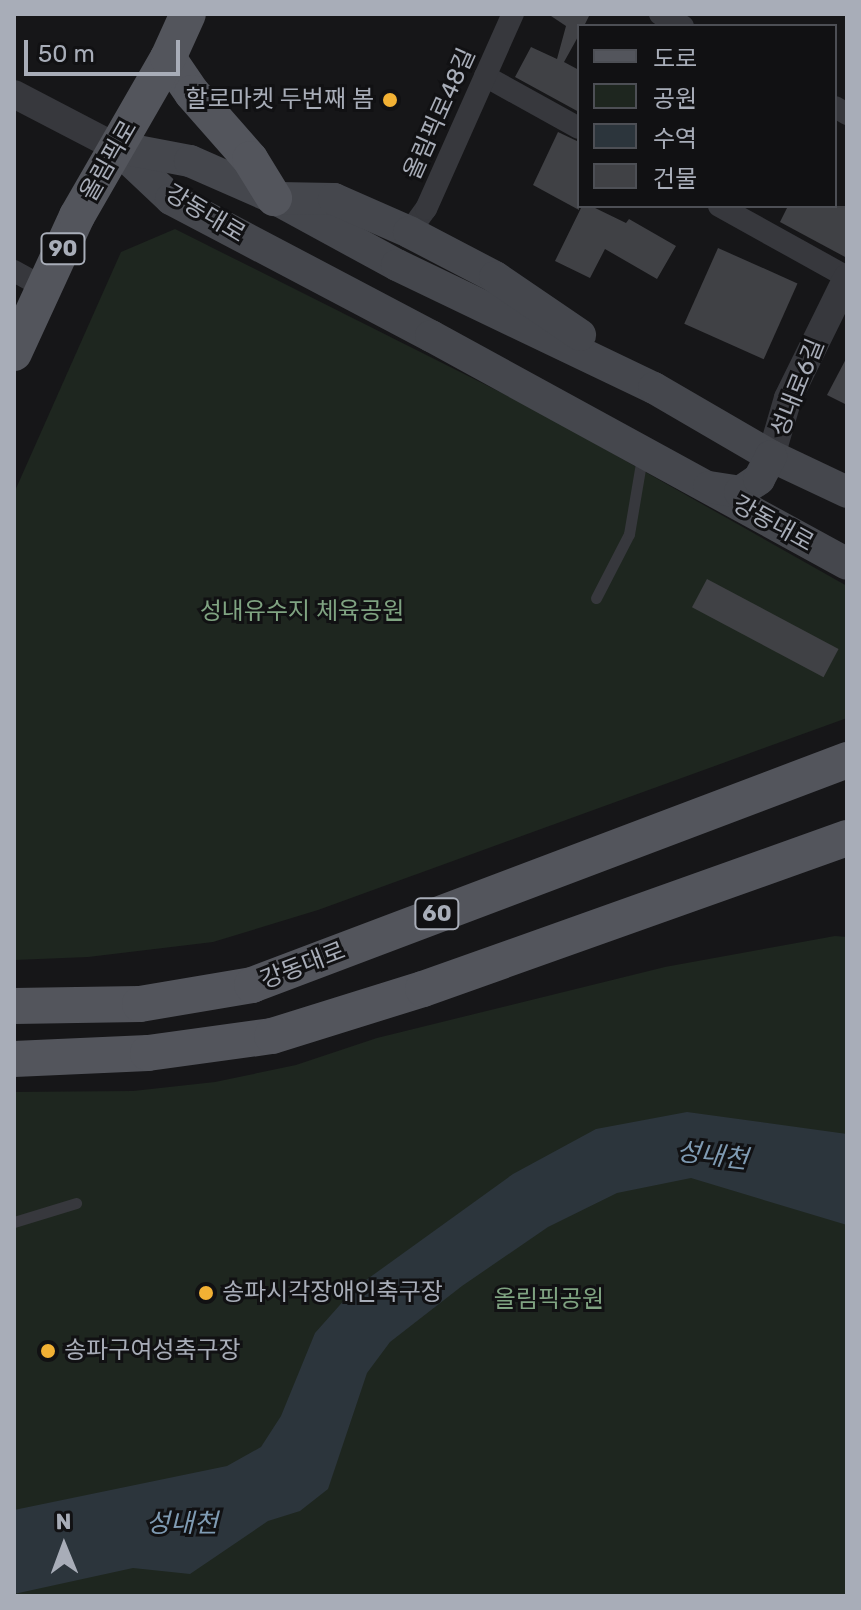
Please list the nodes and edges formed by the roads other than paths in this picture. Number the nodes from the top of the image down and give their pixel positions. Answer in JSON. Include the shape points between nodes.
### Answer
{"nodes":[{"id":1,"x":188,"y":14,"type":"edge"},
{"id":2,"x":513,"y":14,"type":"edge"},
{"id":3,"x":660,"y":14,"type":"edge"},
{"id":4,"x":679,"y":24,"type":"edge"},
{"id":5,"x":168,"y":58,"type":"junction"},
{"id":6,"x":485,"y":76,"type":"junction"},
{"id":7,"x":14,"y":94,"type":"edge"},
{"id":8,"x":577,"y":127,"type":"edge"},
{"id":9,"x":116,"y":147,"type":"junction"},
{"id":10,"x":274,"y":198,"type":"junction"},
{"id":11,"x":723,"y":208,"type":"edge"},
{"id":12,"x":409,"y":232,"type":"junction"},
{"id":13,"x":14,"y":271,"type":"edge"},
{"id":14,"x":847,"y":277,"type":"edge"},
{"id":15,"x":45,"y":288,"type":"junction"},
{"id":16,"x":14,"y":353,"type":"edge"},
{"id":17,"x":654,"y":388,"type":"junction"},
{"id":18,"x":643,"y":452,"type":"junction"},
{"id":19,"x":771,"y":456,"type":"junction"},
{"id":20,"x":706,"y":487,"type":"junction"},
{"id":21,"x":847,"y":492,"type":"edge"},
{"id":22,"x":847,"y":564,"type":"edge"},
{"id":23,"x":596,"y":598,"type":"dead end"},
{"id":24,"x":843,"y":759,"type":"edge"},
{"id":25,"x":847,"y":838,"type":"edge"},
{"id":26,"x":14,"y":1006,"type":"edge"},
{"id":27,"x":14,"y":1059,"type":"edge"},
{"id":28,"x":76,"y":1203,"type":"dead end"},
{"id":29,"x":14,"y":1222,"type":"edge"}],
"edges":[{"from":1,"to":5,"type":"main road","name":"올림픽로","number":"90"},
{"from":2,"to":6,"type":"street","name":"올림픽로48길"},
{"from":3,"to":4,"type":"street"},
{"from":5,"to":9,"type":"main road","name":"올림픽로","number":"90"},
{"from":5,"to":10,"type":"main road","via":[[250,159]]},
{"from":6,"to":8,"type":"street"},
{"from":6,"to":12,"type":"street","name":"올림픽로48길","via":[[426,209]]},
{"from":7,"to":9,"type":"street"},
{"from":9,"to":10,"type":"main road","name":"강동대로","via":[[190,161]]},
{"from":9,"to":15,"type":"main road","name":"올림픽로","number":"90"},
{"from":9,"to":18,"type":"main road","name":"강동대로","via":[[171,199]]},
{"from":10,"to":12,"type":"main road","via":[[334,199]]},
{"from":10,"to":17,"type":"main road","name":"강동대로","via":[[397,265]]},
{"from":11,"to":14,"type":"street","name":"성내로6길"},
{"from":12,"to":17,"type":"main road","via":[[495,277]]},
{"from":13,"to":15,"type":"street"},
{"from":14,"to":19,"type":"street","name":"성내로6길","via":[[788,398]]},
{"from":15,"to":16,"type":"main road","name":"올림픽로","number":"90"},
{"from":17,"to":19,"type":"main road","name":"강동대로"},
{"from":18,"to":20,"type":"main road","name":"강동대로"},
{"from":18,"to":23,"type":"lane","via":[[629,534]]},
{"from":19,"to":20,"type":"main road","via":[[759,479],[740,492]]},
{"from":19,"to":21,"type":"main road","name":"강동대로"},
{"from":20,"to":22,"type":"main road","name":"강동대로"},
{"from":24,"to":26,"type":"main road","name":"강동대로","number":"60","via":[[252,985],[140,1004]]},
{"from":25,"to":27,"type":"main road","via":[[423,989],[272,1036],[148,1053]]},
{"from":28,"to":29,"type":"lane"}]}
